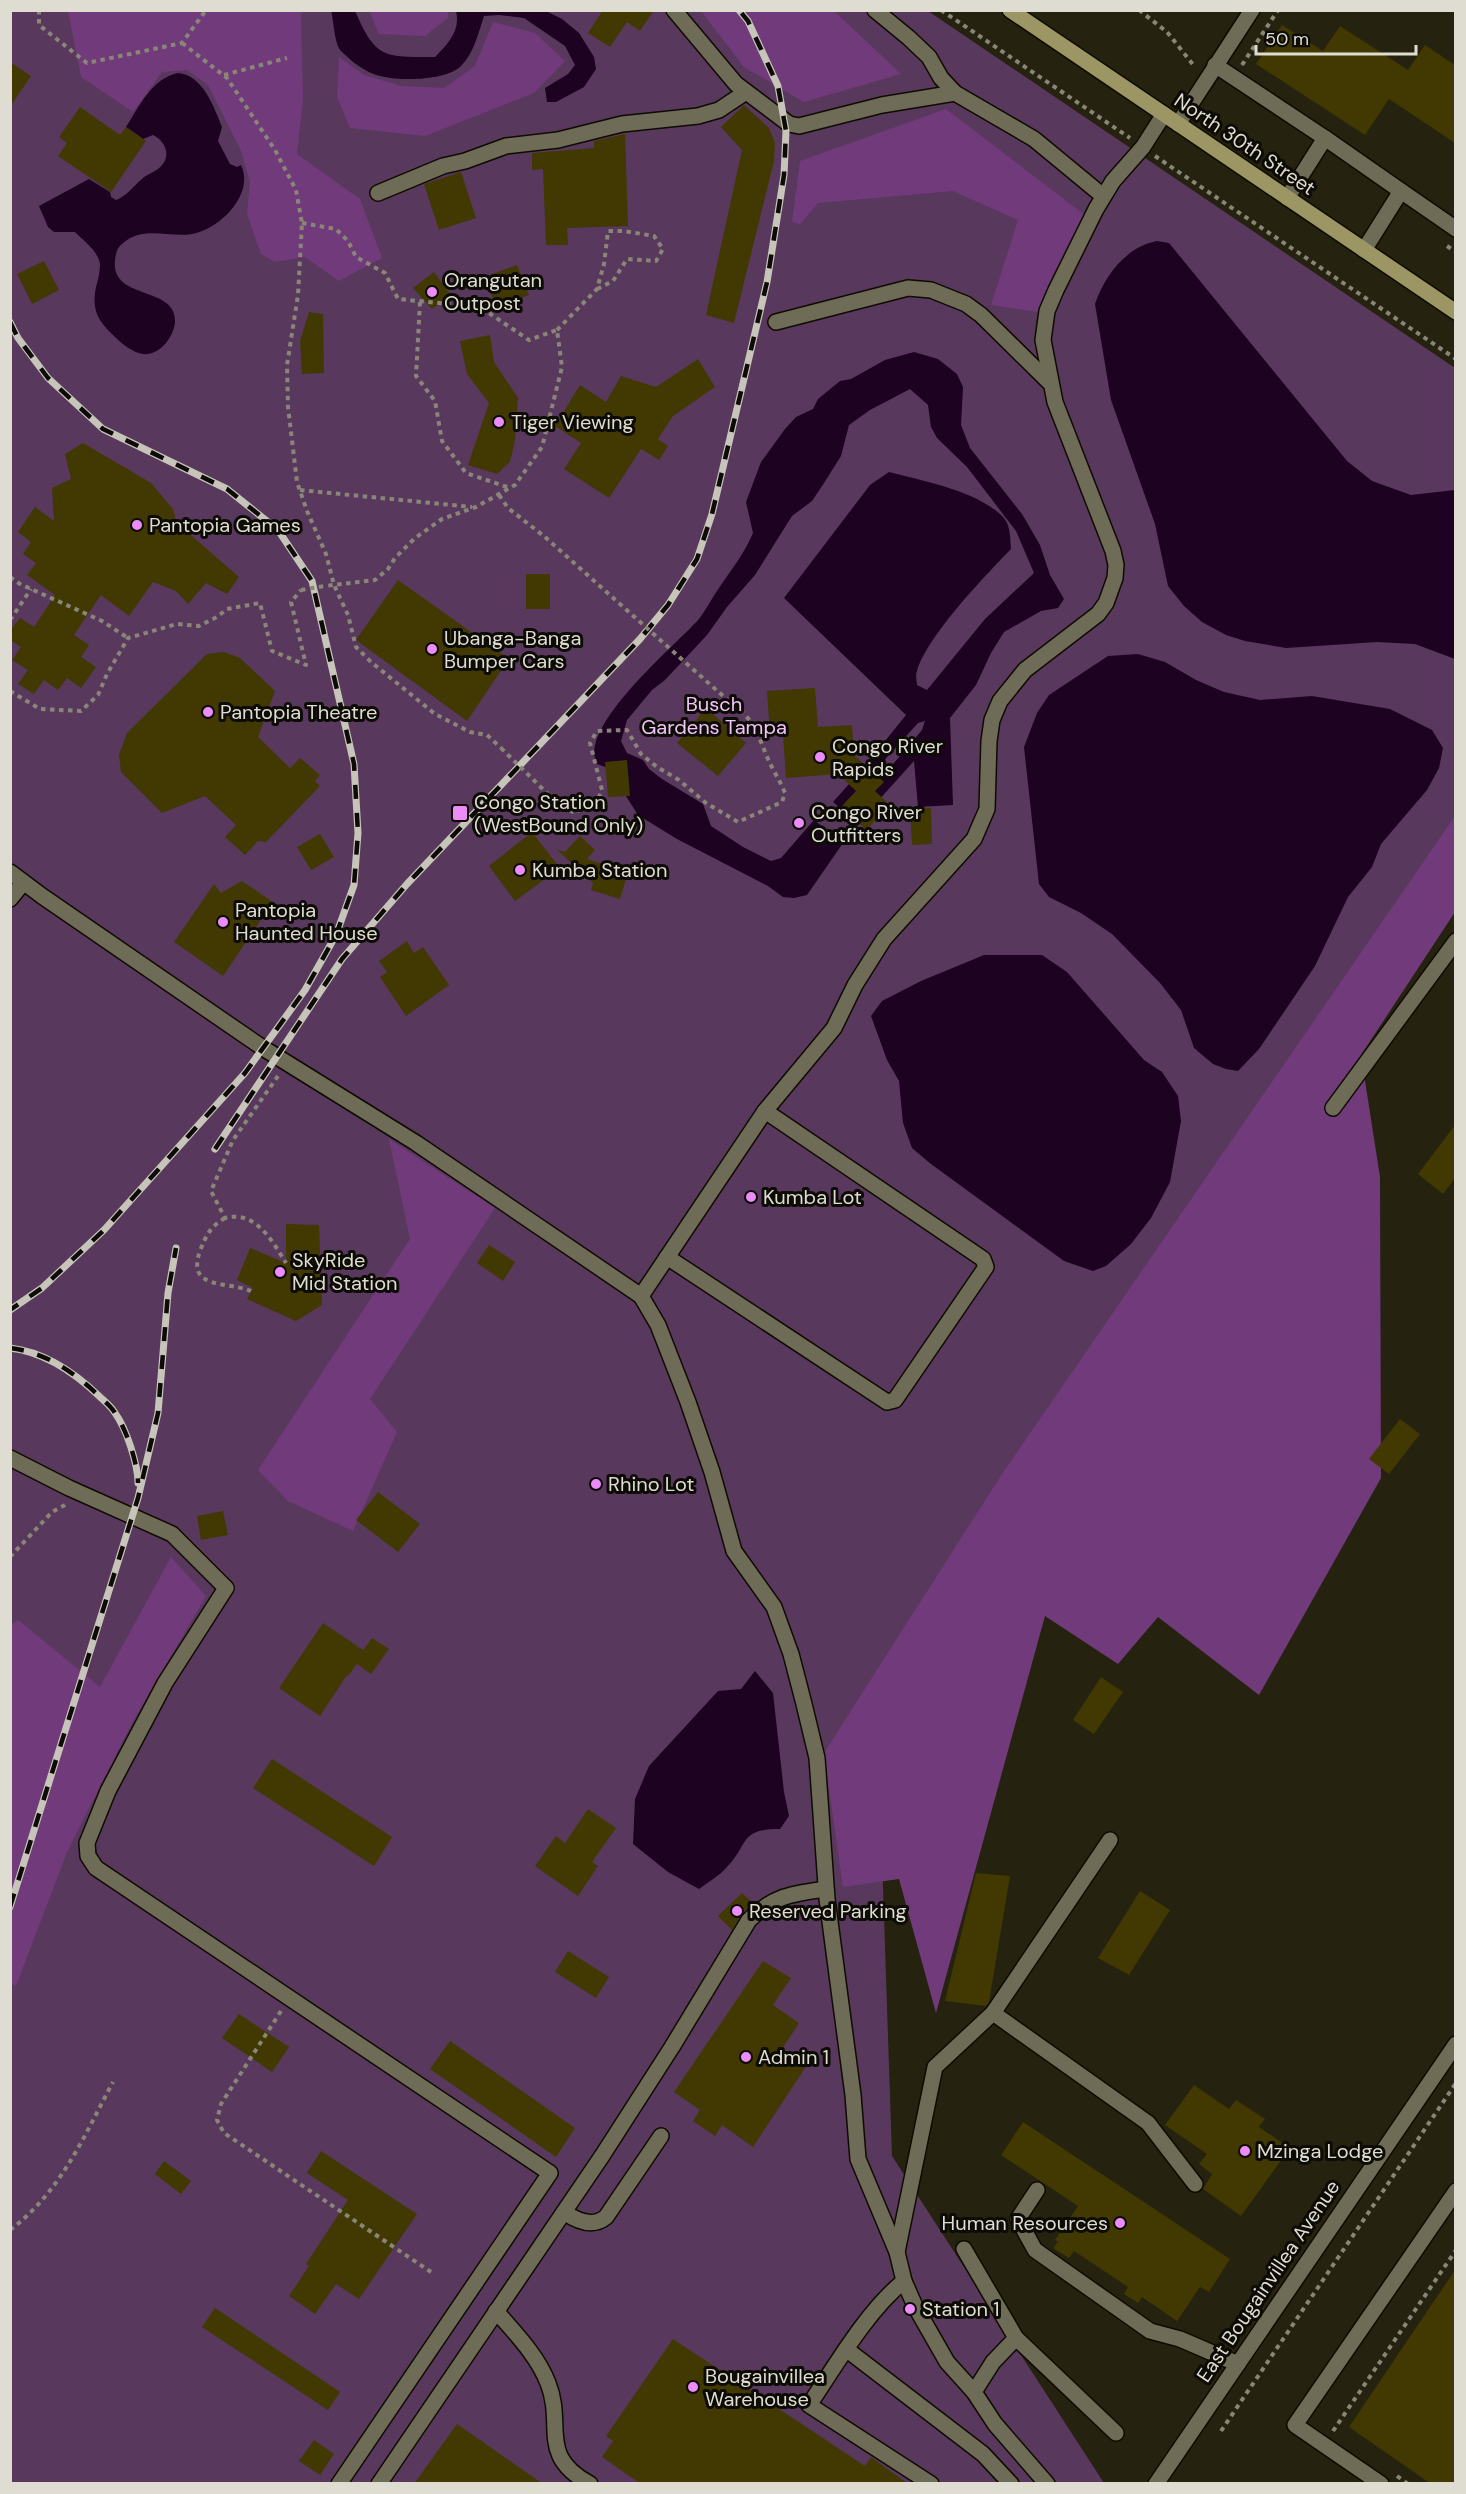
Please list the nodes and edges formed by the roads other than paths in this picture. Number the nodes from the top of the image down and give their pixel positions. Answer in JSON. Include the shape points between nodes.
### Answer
{"nodes":[{"id":1,"x":674,"y":10,"type":"edge"},
{"id":2,"x":875,"y":10,"type":"edge"},
{"id":3,"x":1010,"y":10,"type":"edge"},
{"id":4,"x":1252,"y":10,"type":"edge"},
{"id":5,"x":1215,"y":65,"type":"junction"},
{"id":6,"x":746,"y":92,"type":"junction"},
{"id":7,"x":955,"y":93,"type":"junction"},
{"id":8,"x":1164,"y":114,"type":"junction"},
{"id":9,"x":1178,"y":124,"type":"junction"},
{"id":10,"x":1325,"y":138,"type":"junction"},
{"id":11,"x":1401,"y":191,"type":"junction"},
{"id":12,"x":378,"y":193,"type":"dead end"},
{"id":13,"x":1103,"y":196,"type":"junction"},
{"id":14,"x":1287,"y":198,"type":"junction"},
{"id":15,"x":1455,"y":229,"type":"edge"},
{"id":16,"x":1364,"y":250,"type":"junction"},
{"id":17,"x":1455,"y":312,"type":"edge"},
{"id":18,"x":776,"y":322,"type":"dead end"},
{"id":19,"x":1049,"y":382,"type":"junction"},
{"id":20,"x":10,"y":872,"type":"edge"},
{"id":21,"x":23,"y":883,"type":"junction"},
{"id":22,"x":10,"y":899,"type":"edge"},
{"id":23,"x":1455,"y":941,"type":"edge"},
{"id":24,"x":1333,"y":1108,"type":"dead end"},
{"id":25,"x":765,"y":1112,"type":"junction"},
{"id":26,"x":667,"y":1257,"type":"junction"},
{"id":27,"x":641,"y":1296,"type":"junction"},
{"id":28,"x":10,"y":1458,"type":"edge"},
{"id":29,"x":1110,"y":1840,"type":"dead end"},
{"id":30,"x":826,"y":1888,"type":"junction"},
{"id":31,"x":993,"y":2013,"type":"junction"},
{"id":32,"x":1455,"y":2044,"type":"edge"},
{"id":33,"x":661,"y":2136,"type":"dead end"},
{"id":34,"x":1195,"y":2184,"type":"dead end"},
{"id":35,"x":1037,"y":2190,"type":"dead end"},
{"id":36,"x":1455,"y":2191,"type":"edge"},
{"id":37,"x":564,"y":2212,"type":"junction"},
{"id":38,"x":964,"y":2248,"type":"dead end"},
{"id":39,"x":897,"y":2252,"type":"junction"},
{"id":40,"x":904,"y":2281,"type":"junction"},
{"id":41,"x":496,"y":2311,"type":"junction"},
{"id":42,"x":1016,"y":2338,"type":"junction"},
{"id":43,"x":846,"y":2349,"type":"junction"},
{"id":44,"x":1238,"y":2364,"type":"junction"},
{"id":45,"x":974,"y":2392,"type":"junction"},
{"id":46,"x":1116,"y":2433,"type":"dead end"},
{"id":47,"x":1385,"y":2477,"type":"edge"},
{"id":48,"x":339,"y":2484,"type":"edge"},
{"id":49,"x":379,"y":2484,"type":"edge"},
{"id":50,"x":590,"y":2484,"type":"edge"},
{"id":51,"x":931,"y":2484,"type":"edge"},
{"id":52,"x":1011,"y":2484,"type":"edge"},
{"id":53,"x":1047,"y":2484,"type":"edge"},
{"id":54,"x":1156,"y":2484,"type":"edge"}],
"edges":[{"from":1,"to":6,"type":"street"},
{"from":2,"to":7,"type":"street","via":[[929,57]]},
{"from":3,"to":8,"type":"main road","name":"North 30th Street"},
{"from":4,"to":5,"type":"street"},
{"from":5,"to":9,"type":"street"},
{"from":5,"to":10,"type":"street"},
{"from":6,"to":7,"type":"street","via":[[789,124],[799,126],[882,105]]},
{"from":6,"to":12,"type":"street","via":[[719,110],[698,116],[622,124],[558,140],[506,146]]},
{"from":7,"to":13,"type":"street","via":[[1034,140]]},
{"from":8,"to":9,"type":"main road","name":"North 30th Street"},
{"from":8,"to":13,"type":"street"},
{"from":9,"to":14,"type":"main road","name":"North 30th Street"},
{"from":10,"to":11,"type":"street"},
{"from":10,"to":14,"type":"street"},
{"from":11,"to":15,"type":"street"},
{"from":11,"to":16,"type":"street"},
{"from":13,"to":19,"type":"street","via":[[1047,311],[1043,340]]},
{"from":14,"to":16,"type":"main road","name":"North 30th Street"},
{"from":16,"to":17,"type":"main road","name":"North 30th Street"},
{"from":18,"to":19,"type":"street","via":[[908,288],[931,290],[966,304]]},
{"from":19,"to":25,"type":"street","via":[[1113,550],[1116,565],[1112,590],[1098,614],[1024,670],[1000,700],[989,741],[987,809],[974,840],[885,939],[855,985],[834,1028]]},
{"from":20,"to":21,"type":"street"},
{"from":21,"to":22,"type":"street"},
{"from":21,"to":27,"type":"street","via":[[286,1063],[416,1143]]},
{"from":23,"to":24,"type":"street"},
{"from":25,"to":26,"type":"street"},
{"from":25,"to":26,"type":"street","via":[[983,1259],[986,1267],[895,1400],[887,1402]]},
{"from":26,"to":27,"type":"street"},
{"from":27,"to":30,"type":"street","via":[[658,1325],[688,1402],[734,1551],[774,1607],[791,1654],[817,1758]]},
{"from":28,"to":48,"type":"street","via":[[172,1534],[226,1588],[171,1673],[108,1791],[87,1843],[88,1856],[96,1868],[550,2173]]},
{"from":29,"to":31,"type":"street"},
{"from":30,"to":37,"type":"street","via":[[765,1904],[749,1920]]},
{"from":30,"to":39,"type":"street","via":[[858,2159]]},
{"from":31,"to":34,"type":"street","via":[[1148,2123]]},
{"from":31,"to":39,"type":"street","via":[[934,2067]]},
{"from":32,"to":44,"type":"street","name":"East Bougainvillea Avenue"},
{"from":33,"to":37,"type":"street","via":[[600,2222],[581,2220]]},
{"from":35,"to":44,"type":"street","via":[[1018,2218],[1035,2250],[1150,2331],[1180,2339]]},
{"from":36,"to":47,"type":"street","via":[[1295,2425]]},
{"from":37,"to":41,"type":"street"},
{"from":38,"to":42,"type":"street"},
{"from":39,"to":40,"type":"street"},
{"from":40,"to":43,"type":"street"},
{"from":40,"to":45,"type":"street","via":[[947,2362]]},
{"from":41,"to":49,"type":"street"},
{"from":41,"to":50,"type":"street","via":[[521,2339],[548,2383],[554,2405],[556,2447],[563,2464]]},
{"from":42,"to":45,"type":"street","via":[[993,2362]]},
{"from":42,"to":46,"type":"street"},
{"from":43,"to":51,"type":"street","via":[[809,2405]]},
{"from":43,"to":52,"type":"street","via":[[983,2454]]},
{"from":44,"to":54,"type":"street","name":"East Bougainvillea Avenue"},
{"from":45,"to":53,"type":"street","via":[[995,2424]]}]}
